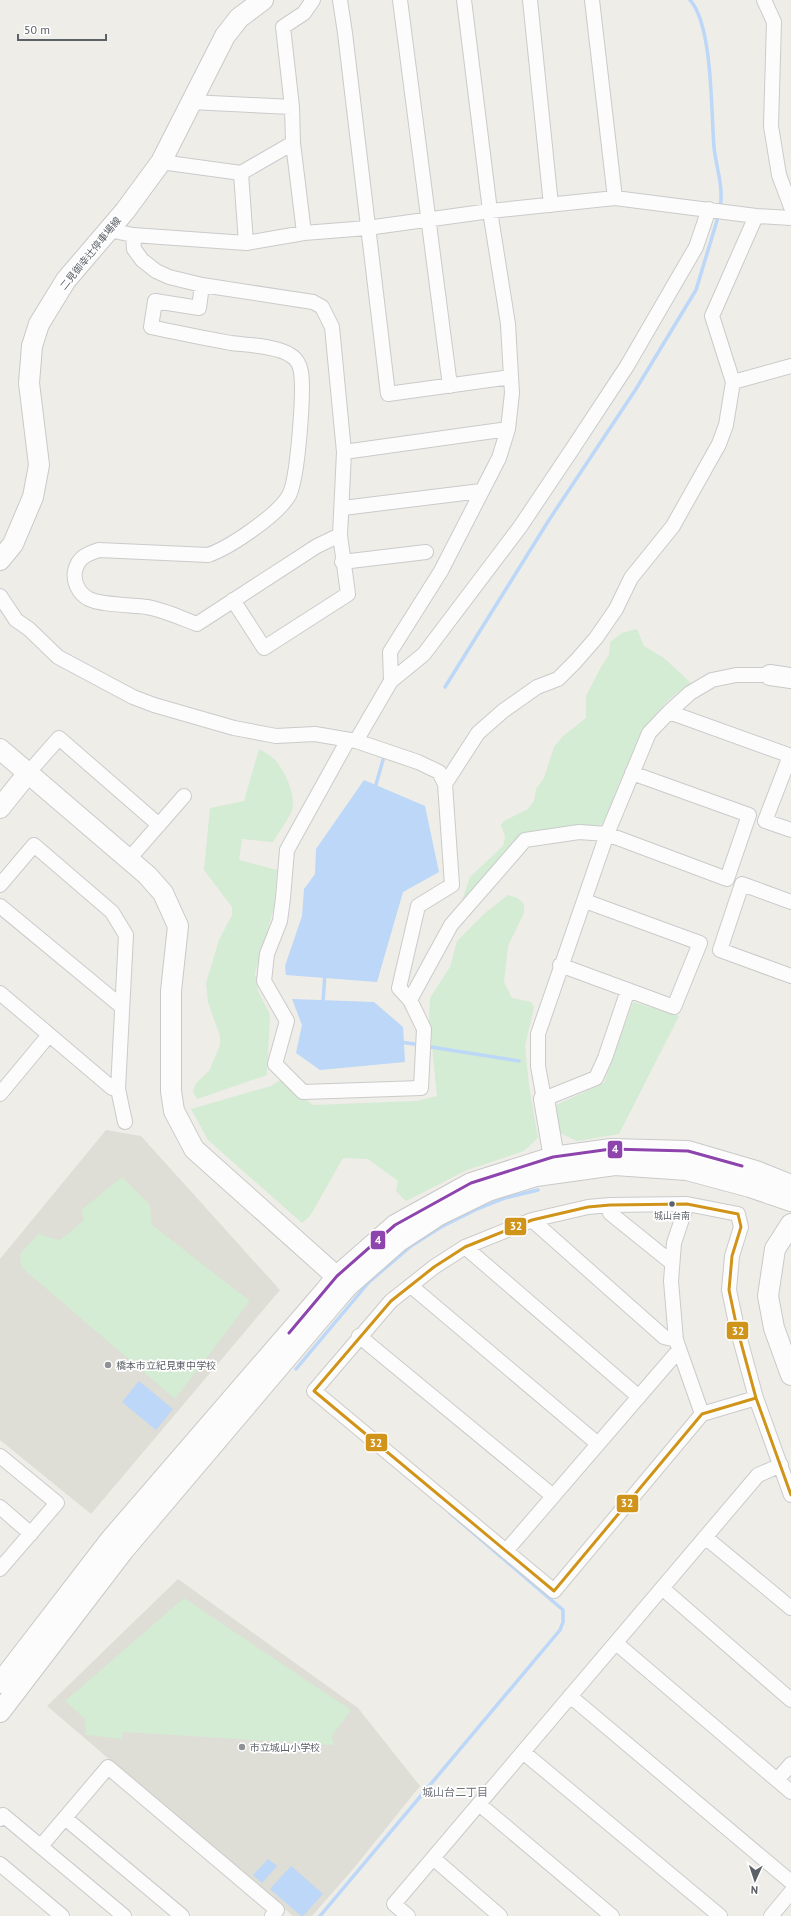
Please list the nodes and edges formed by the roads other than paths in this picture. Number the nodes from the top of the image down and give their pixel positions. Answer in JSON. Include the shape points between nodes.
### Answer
{"nodes":[{"id":1,"x":263,"y":0,"type":"edge"},
{"id":2,"x":313,"y":0,"type":"edge"},
{"id":3,"x":340,"y":0,"type":"edge"},
{"id":4,"x":400,"y":0,"type":"edge"},
{"id":5,"x":464,"y":0,"type":"edge"},
{"id":6,"x":530,"y":0,"type":"edge"},
{"id":7,"x":592,"y":0,"type":"edge"},
{"id":8,"x":764,"y":0,"type":"edge"},
{"id":9,"x":191,"y":102,"type":"junction"},
{"id":10,"x":292,"y":107,"type":"junction"},
{"id":11,"x":293,"y":143,"type":"junction"},
{"id":12,"x":161,"y":162,"type":"junction"},
{"id":13,"x":241,"y":173,"type":"junction"},
{"id":14,"x":615,"y":198,"type":"junction"},
{"id":15,"x":551,"y":205,"type":"junction"},
{"id":16,"x":791,"y":207,"type":"edge"},
{"id":17,"x":711,"y":209,"type":"junction"},
{"id":18,"x":490,"y":211,"type":"junction"},
{"id":19,"x":752,"y":215,"type":"junction"},
{"id":20,"x":791,"y":218,"type":"edge"},
{"id":21,"x":428,"y":219,"type":"junction"},
{"id":22,"x":367,"y":228,"type":"junction"},
{"id":23,"x":109,"y":230,"type":"junction"},
{"id":24,"x":304,"y":234,"type":"junction"},
{"id":25,"x":134,"y":235,"type":"junction"},
{"id":26,"x":246,"y":243,"type":"junction"},
{"id":27,"x":202,"y":285,"type":"junction"},
{"id":28,"x":791,"y":366,"type":"edge"},
{"id":29,"x":511,"y":377,"type":"junction"},
{"id":30,"x":733,"y":382,"type":"junction"},
{"id":31,"x":450,"y":386,"type":"junction"},
{"id":32,"x":508,"y":429,"type":"junction"},
{"id":33,"x":344,"y":452,"type":"junction"},
{"id":34,"x":481,"y":491,"type":"junction"},
{"id":35,"x":342,"y":508,"type":"junction"},
{"id":36,"x":340,"y":535,"type":"junction"},
{"id":37,"x":426,"y":552,"type":"dead end"},
{"id":38,"x":0,"y":560,"type":"edge"},
{"id":39,"x":342,"y":562,"type":"junction"},
{"id":40,"x":0,"y":596,"type":"edge"},
{"id":41,"x":233,"y":600,"type":"junction"},
{"id":42,"x":770,"y":675,"type":"joint"},
{"id":43,"x":791,"y":678,"type":"edge"},
{"id":44,"x":391,"y":681,"type":"junction"},
{"id":45,"x":669,"y":712,"type":"junction"},
{"id":46,"x":352,"y":741,"type":"junction"},
{"id":47,"x":0,"y":749,"type":"edge"},
{"id":48,"x":791,"y":756,"type":"edge"},
{"id":49,"x":28,"y":773,"type":"junction"},
{"id":50,"x":632,"y":773,"type":"junction"},
{"id":51,"x":445,"y":784,"type":"junction"},
{"id":52,"x":184,"y":796,"type":"dead end"},
{"id":53,"x":0,"y":808,"type":"edge"},
{"id":54,"x":159,"y":825,"type":"junction"},
{"id":55,"x":791,"y":830,"type":"edge"},
{"id":56,"x":607,"y":834,"type":"junction"},
{"id":57,"x":129,"y":859,"type":"junction"},
{"id":58,"x":0,"y":885,"type":"edge"},
{"id":59,"x":585,"y":901,"type":"junction"},
{"id":60,"x":791,"y":902,"type":"edge"},
{"id":61,"x":0,"y":906,"type":"edge"},
{"id":62,"x":560,"y":965,"type":"junction"},
{"id":63,"x":791,"y":976,"type":"edge"},
{"id":64,"x":628,"y":990,"type":"junction"},
{"id":65,"x":0,"y":994,"type":"edge"},
{"id":66,"x":410,"y":1000,"type":"junction"},
{"id":67,"x":121,"y":1006,"type":"junction"},
{"id":68,"x":49,"y":1035,"type":"junction"},
{"id":69,"x":112,"y":1088,"type":"dead end"},
{"id":70,"x":0,"y":1094,"type":"edge"},
{"id":71,"x":544,"y":1099,"type":"junction"},
{"id":72,"x":125,"y":1122,"type":"dead end"},
{"id":73,"x":555,"y":1165,"type":"junction"},
{"id":74,"x":791,"y":1185,"type":"edge"},
{"id":75,"x":791,"y":1201,"type":"edge"},
{"id":76,"x":687,"y":1204,"type":"junction"},
{"id":77,"x":610,"y":1205,"type":"junction"},
{"id":78,"x":532,"y":1220,"type":"junction"},
{"id":79,"x":791,"y":1224,"type":"edge"},
{"id":80,"x":464,"y":1247,"type":"junction"},
{"id":81,"x":672,"y":1263,"type":"junction"},
{"id":82,"x":343,"y":1281,"type":"junction"},
{"id":83,"x":411,"y":1286,"type":"junction"},
{"id":84,"x":359,"y":1336,"type":"junction"},
{"id":85,"x":678,"y":1345,"type":"junction"},
{"id":86,"x":791,"y":1375,"type":"edge"},
{"id":87,"x":639,"y":1397,"type":"junction"},
{"id":88,"x":756,"y":1398,"type":"junction"},
{"id":89,"x":702,"y":1414,"type":"junction"},
{"id":90,"x":598,"y":1444,"type":"junction"},
{"id":91,"x":0,"y":1456,"type":"edge"},
{"id":92,"x":781,"y":1465,"type":"junction"},
{"id":93,"x":791,"y":1495,"type":"edge"},
{"id":94,"x":553,"y":1496,"type":"junction"},
{"id":95,"x":0,"y":1507,"type":"edge"},
{"id":96,"x":31,"y":1534,"type":"junction"},
{"id":97,"x":705,"y":1537,"type":"junction"},
{"id":98,"x":506,"y":1551,"type":"junction"},
{"id":99,"x":0,"y":1569,"type":"edge"},
{"id":100,"x":662,"y":1588,"type":"junction"},
{"id":101,"x":791,"y":1608,"type":"edge"},
{"id":102,"x":616,"y":1643,"type":"junction"},
{"id":103,"x":0,"y":1683,"type":"edge"},
{"id":104,"x":570,"y":1696,"type":"junction"},
{"id":105,"x":791,"y":1700,"type":"edge"},
{"id":106,"x":0,"y":1712,"type":"edge"},
{"id":107,"x":523,"y":1752,"type":"junction"},
{"id":108,"x":791,"y":1764,"type":"edge"},
{"id":109,"x":777,"y":1780,"type":"junction"},
{"id":110,"x":791,"y":1792,"type":"edge"},
{"id":111,"x":478,"y":1804,"type":"junction"},
{"id":112,"x":0,"y":1818,"type":"edge"},
{"id":113,"x":65,"y":1818,"type":"junction"},
{"id":114,"x":41,"y":1846,"type":"junction"},
{"id":115,"x":433,"y":1858,"type":"junction"},
{"id":116,"x":0,"y":1864,"type":"edge"},
{"id":117,"x":791,"y":1882,"type":"edge"},
{"id":118,"x":791,"y":1892,"type":"edge"},
{"id":119,"x":491,"y":1913,"type":"edge"},
{"id":120,"x":62,"y":1916,"type":"edge"},
{"id":121,"x":124,"y":1916,"type":"edge"},
{"id":122,"x":182,"y":1916,"type":"edge"},
{"id":123,"x":272,"y":1916,"type":"edge"},
{"id":124,"x":408,"y":1916,"type":"edge"},
{"id":125,"x":612,"y":1916,"type":"edge"},
{"id":126,"x":720,"y":1916,"type":"edge"},
{"id":127,"x":770,"y":1916,"type":"edge"}],
"edges":[{"from":1,"to":9,"type":"street","name":"二見御幸辻停車場線","via":[[239,18],[225,36]]},
{"from":2,"to":10,"type":"street","via":[[304,13],[283,27]]},
{"from":3,"to":22,"type":"street"},
{"from":4,"to":21,"type":"street"},
{"from":5,"to":18,"type":"street"},
{"from":6,"to":15,"type":"street"},
{"from":7,"to":14,"type":"street"},
{"from":8,"to":16,"type":"street","via":[[774,22],[771,126],[779,174]]},
{"from":9,"to":10,"type":"street"},
{"from":9,"to":12,"type":"street","name":"二見御幸辻停車場線"},
{"from":10,"to":11,"type":"street"},
{"from":11,"to":13,"type":"street"},
{"from":11,"to":24,"type":"street"},
{"from":12,"to":13,"type":"street"},
{"from":12,"to":23,"type":"street","name":"二見御幸辻停車場線"},
{"from":13,"to":26,"type":"street"},
{"from":14,"to":15,"type":"street"},
{"from":14,"to":17,"type":"street"},
{"from":15,"to":18,"type":"street"},
{"from":17,"to":19,"type":"street"},
{"from":17,"to":44,"type":"street","via":[[696,247],[627,366],[520,527],[424,654]]},
{"from":18,"to":21,"type":"street"},
{"from":18,"to":29,"type":"street","via":[[508,324]]},
{"from":19,"to":20,"type":"street"},
{"from":19,"to":30,"type":"street","via":[[712,316]]},
{"from":21,"to":22,"type":"street"},
{"from":21,"to":31,"type":"street"},
{"from":22,"to":24,"type":"street"},
{"from":22,"to":31,"type":"street","via":[[388,394]]},
{"from":23,"to":25,"type":"street"},
{"from":23,"to":38,"type":"street","name":"二見御幸辻停車場線","via":[[66,280],[39,324],[32,346],[29,383],[39,465],[33,497],[13,544]]},
{"from":24,"to":26,"type":"street"},
{"from":25,"to":26,"type":"street"},
{"from":25,"to":27,"type":"street","via":[[134,249],[142,260],[169,277]]},
{"from":27,"to":33,"type":"street","via":[[313,302],[322,307],[332,327]]},
{"from":27,"to":41,"type":"street","via":[[199,308],[155,301],[151,327],[273,349],[290,354],[298,362],[301,372],[300,409],[294,486],[288,498],[277,510],[220,551],[208,555],[99,550],[81,558],[74,576],[80,592],[89,600],[149,608],[197,624]]},
{"from":28,"to":30,"type":"street"},
{"from":29,"to":31,"type":"street"},
{"from":29,"to":32,"type":"street"},
{"from":30,"to":51,"type":"street","via":[[726,425],[719,444],[673,526],[630,578],[616,609],[596,638],[558,679],[537,687],[478,733]]},
{"from":32,"to":33,"type":"street"},
{"from":32,"to":34,"type":"street","via":[[499,458]]},
{"from":33,"to":35,"type":"street"},
{"from":34,"to":35,"type":"street"},
{"from":34,"to":44,"type":"street","via":[[440,571],[390,652]]},
{"from":35,"to":36,"type":"street"},
{"from":36,"to":39,"type":"street"},
{"from":36,"to":41,"type":"street","via":[[318,546]]},
{"from":37,"to":39,"type":"street"},
{"from":39,"to":41,"type":"street","via":[[348,594],[264,648]]},
{"from":40,"to":46,"type":"street","via":[[16,620],[58,657],[133,697],[234,728],[276,736],[315,734]]},
{"from":42,"to":43,"type":"street"},
{"from":42,"to":45,"type":"street","via":[[736,675],[712,680],[690,693]]},
{"from":44,"to":46,"type":"street"},
{"from":45,"to":48,"type":"street"},
{"from":45,"to":50,"type":"street","via":[[650,733]]},
{"from":46,"to":51,"type":"street","via":[[418,762],[439,772]]},
{"from":46,"to":66,"type":"street","via":[[287,850],[280,921],[267,954],[264,981],[287,1021],[275,1064],[303,1092],[421,1088],[424,1029]]},
{"from":47,"to":49,"type":"street"},
{"from":48,"to":55,"type":"street","via":[[765,821]]},
{"from":49,"to":53,"type":"street"},
{"from":49,"to":54,"type":"street","via":[[59,738]]},
{"from":49,"to":57,"type":"street"},
{"from":50,"to":56,"type":"street"},
{"from":50,"to":56,"type":"street","via":[[749,815],[727,879]]},
{"from":51,"to":66,"type":"street","via":[[452,885],[418,906],[399,988]]},
{"from":52,"to":54,"type":"street"},
{"from":54,"to":57,"type":"street"},
{"from":56,"to":59,"type":"street"},
{"from":56,"to":66,"type":"street","via":[[579,832],[525,840],[451,925]]},
{"from":57,"to":82,"type":"street","via":[[163,892],[178,926],[171,992],[171,1092],[174,1111],[194,1149]]},
{"from":58,"to":67,"type":"street","via":[[34,845],[112,912],[126,935]]},
{"from":59,"to":62,"type":"street"},
{"from":59,"to":64,"type":"street","via":[[700,943],[674,1007]]},
{"from":60,"to":63,"type":"street","via":[[742,884],[720,950]]},
{"from":61,"to":67,"type":"street"},
{"from":62,"to":64,"type":"street"},
{"from":62,"to":71,"type":"street","via":[[538,1034],[538,1066]]},
{"from":64,"to":71,"type":"street","via":[[596,1078]]},
{"from":65,"to":68,"type":"street"},
{"from":67,"to":72,"type":"street","via":[[118,1090]]},
{"from":68,"to":69,"type":"street"},
{"from":68,"to":70,"type":"street"},
{"from":71,"to":73,"type":"street"},
{"from":73,"to":74,"type":"street","via":[[611,1149],[688,1151],[756,1170]]},
{"from":73,"to":75,"type":"street","via":[[686,1170]]},
{"from":73,"to":82,"type":"street","via":[[536,1176],[488,1191],[439,1215]]},
{"from":76,"to":77,"type":"street"},
{"from":76,"to":81,"type":"street","via":[[674,1243]]},
{"from":76,"to":88,"type":"street","via":[[738,1214],[741,1226],[732,1256],[729,1290]]},
{"from":77,"to":78,"type":"street","via":[[588,1207]]},
{"from":77,"to":81,"type":"street","via":[[610,1213]]},
{"from":78,"to":80,"type":"street"},
{"from":78,"to":85,"type":"street","via":[[664,1337]]},
{"from":79,"to":86,"type":"street","via":[[775,1249],[768,1296],[774,1328]]},
{"from":80,"to":83,"type":"street"},
{"from":80,"to":87,"type":"street"},
{"from":81,"to":85,"type":"street","via":[[671,1281]]},
{"from":82,"to":103,"type":"street","via":[[110,1540]]},
{"from":82,"to":106,"type":"street","via":[[124,1550]]},
{"from":83,"to":84,"type":"street","via":[[391,1301]]},
{"from":83,"to":90,"type":"street"},
{"from":84,"to":94,"type":"street"},
{"from":84,"to":98,"type":"street","via":[[314,1390]]},
{"from":85,"to":87,"type":"street"},
{"from":85,"to":89,"type":"street"},
{"from":87,"to":90,"type":"street"},
{"from":88,"to":89,"type":"street"},
{"from":88,"to":92,"type":"street"},
{"from":89,"to":98,"type":"street","via":[[554,1592]]},
{"from":90,"to":94,"type":"street"},
{"from":91,"to":96,"type":"street","via":[[57,1503]]},
{"from":92,"to":93,"type":"street"},
{"from":92,"to":97,"type":"street","via":[[758,1475]]},
{"from":94,"to":98,"type":"street"},
{"from":95,"to":96,"type":"street"},
{"from":96,"to":99,"type":"street"},
{"from":97,"to":100,"type":"street"},
{"from":97,"to":101,"type":"street"},
{"from":100,"to":102,"type":"street"},
{"from":100,"to":105,"type":"street"},
{"from":102,"to":104,"type":"street"},
{"from":102,"to":109,"type":"street"},
{"from":104,"to":107,"type":"street"},
{"from":104,"to":117,"type":"street"},
{"from":107,"to":111,"type":"street"},
{"from":107,"to":126,"type":"street"},
{"from":108,"to":109,"type":"street"},
{"from":109,"to":110,"type":"street"},
{"from":111,"to":115,"type":"street"},
{"from":111,"to":125,"type":"street"},
{"from":112,"to":114,"type":"street","via":[[3,1815]]},
{"from":113,"to":114,"type":"street"},
{"from":113,"to":122,"type":"street"},
{"from":113,"to":123,"type":"street","via":[[108,1767],[278,1910]]},
{"from":114,"to":121,"type":"street"},
{"from":115,"to":119,"type":"street"},
{"from":115,"to":124,"type":"street","via":[[394,1904]]},
{"from":116,"to":120,"type":"street"},
{"from":118,"to":127,"type":"street"}]}
